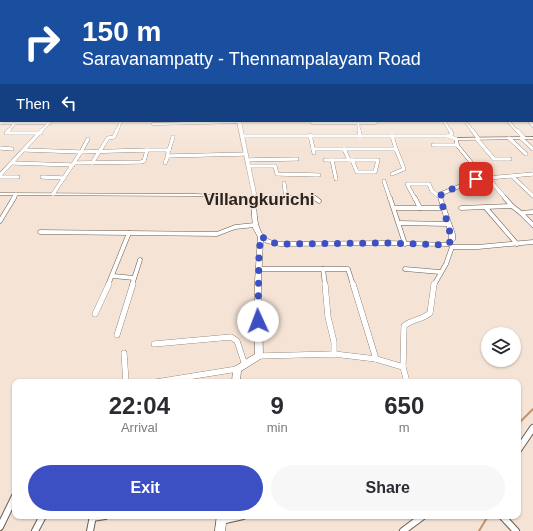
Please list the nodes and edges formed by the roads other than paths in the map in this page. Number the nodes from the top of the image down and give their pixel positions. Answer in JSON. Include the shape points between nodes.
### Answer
{"nodes":[{"id":1,"x":17,"y":122,"type":"edge"},
{"id":2,"x":50,"y":122,"type":"edge"},
{"id":3,"x":121,"y":122,"type":"edge"},
{"id":4,"x":179,"y":122,"type":"edge"},
{"id":5,"x":239,"y":122,"type":"edge"},
{"id":6,"x":358,"y":122,"type":"edge"},
{"id":7,"x":377,"y":122,"type":"edge"},
{"id":8,"x":445,"y":122,"type":"edge"},
{"id":9,"x":509,"y":122,"type":"edge"},
{"id":10,"x":0,"y":123,"type":"edge"},
{"id":11,"x":312,"y":123,"type":"dead end"},
{"id":12,"x":153,"y":124,"type":"dead end"},
{"id":13,"x":467,"y":124,"type":"dead end"},
{"id":14,"x":41,"y":133,"type":"junction"},
{"id":15,"x":310,"y":135,"type":"junction"},
{"id":16,"x":242,"y":136,"type":"junction"},
{"id":17,"x":360,"y":136,"type":"junction"},
{"id":18,"x":392,"y":136,"type":"junction"},
{"id":19,"x":448,"y":136,"type":"junction"},
{"id":20,"x":173,"y":137,"type":"dead end"},
{"id":21,"x":478,"y":138,"type":"junction"},
{"id":22,"x":509,"y":138,"type":"junction"},
{"id":23,"x":522,"y":138,"type":"junction"},
{"id":24,"x":533,"y":138,"type":"edge"},
{"id":25,"x":88,"y":139,"type":"dead end"},
{"id":26,"x":456,"y":140,"type":"junction"},
{"id":27,"x":434,"y":144,"type":"dead end"},
{"id":28,"x":457,"y":145,"type":"junction"},
{"id":29,"x":0,"y":148,"type":"edge"},
{"id":30,"x":12,"y":149,"type":"dead end"},
{"id":31,"x":313,"y":149,"type":"junction"},
{"id":32,"x":344,"y":149,"type":"junction"},
{"id":33,"x":396,"y":149,"type":"junction"},
{"id":34,"x":533,"y":149,"type":"edge"},
{"id":35,"x":25,"y":150,"type":"junction"},
{"id":36,"x":147,"y":150,"type":"junction"},
{"id":37,"x":169,"y":150,"type":"junction"},
{"id":38,"x":81,"y":152,"type":"junction"},
{"id":39,"x":99,"y":152,"type":"junction"},
{"id":40,"x":314,"y":153,"type":"dead end"},
{"id":41,"x":246,"y":154,"type":"junction"},
{"id":42,"x":526,"y":154,"type":"dead end"},
{"id":43,"x":168,"y":156,"type":"junction"},
{"id":44,"x":297,"y":158,"type":"dead end"},
{"id":45,"x":247,"y":160,"type":"junction"},
{"id":46,"x":325,"y":160,"type":"dead end"},
{"id":47,"x":332,"y":160,"type":"junction"},
{"id":48,"x":350,"y":160,"type":"junction"},
{"id":49,"x":510,"y":160,"type":"dead end"},
{"id":50,"x":12,"y":163,"type":"junction"},
{"id":51,"x":92,"y":163,"type":"junction"},
{"id":52,"x":165,"y":163,"type":"dead end"},
{"id":53,"x":74,"y":164,"type":"junction"},
{"id":54,"x":248,"y":166,"type":"junction"},
{"id":55,"x":392,"y":174,"type":"dead end"},
{"id":56,"x":319,"y":175,"type":"dead end"},
{"id":57,"x":532,"y":175,"type":"edge"},
{"id":58,"x":0,"y":176,"type":"edge"},
{"id":59,"x":479,"y":176,"type":"junction"},
{"id":60,"x":512,"y":176,"type":"junction"},
{"id":61,"x":18,"y":177,"type":"dead end"},
{"id":62,"x":42,"y":177,"type":"dead end"},
{"id":63,"x":64,"y":178,"type":"junction"},
{"id":64,"x":488,"y":178,"type":"junction"},
{"id":65,"x":336,"y":180,"type":"dead end"},
{"id":66,"x":384,"y":181,"type":"dead end"},
{"id":67,"x":284,"y":183,"type":"dead end"},
{"id":68,"x":0,"y":194,"type":"edge"},
{"id":69,"x":16,"y":194,"type":"junction"},
{"id":70,"x":53,"y":194,"type":"junction"},
{"id":71,"x":440,"y":196,"type":"junction"},
{"id":72,"x":533,"y":196,"type":"edge"},
{"id":73,"x":286,"y":197,"type":"junction"},
{"id":74,"x":254,"y":200,"type":"junction"},
{"id":75,"x":319,"y":201,"type":"dead end"},
{"id":76,"x":512,"y":206,"type":"junction"},
{"id":77,"x":394,"y":208,"type":"junction"},
{"id":78,"x":420,"y":208,"type":"junction"},
{"id":79,"x":443,"y":208,"type":"junction"},
{"id":80,"x":461,"y":208,"type":"dead end"},
{"id":81,"x":486,"y":208,"type":"junction"},
{"id":82,"x":533,"y":212,"type":"edge"},
{"id":83,"x":521,"y":213,"type":"junction"},
{"id":84,"x":0,"y":221,"type":"edge"},
{"id":85,"x":399,"y":223,"type":"junction"},
{"id":86,"x":448,"y":224,"type":"junction"},
{"id":87,"x":255,"y":225,"type":"junction"},
{"id":88,"x":533,"y":225,"type":"edge"},
{"id":89,"x":40,"y":232,"type":"dead end"},
{"id":90,"x":129,"y":233,"type":"junction"},
{"id":91,"x":261,"y":236,"type":"junction"},
{"id":92,"x":533,"y":242,"type":"edge"},
{"id":93,"x":405,"y":244,"type":"junction"},
{"id":94,"x":518,"y":244,"type":"junction"},
{"id":95,"x":451,"y":245,"type":"junction"},
{"id":96,"x":140,"y":260,"type":"dead end"},
{"id":97,"x":259,"y":269,"type":"junction"},
{"id":98,"x":405,"y":269,"type":"dead end"},
{"id":99,"x":323,"y":270,"type":"junction"},
{"id":100,"x":440,"y":272,"type":"junction"},
{"id":101,"x":112,"y":276,"type":"junction"},
{"id":102,"x":134,"y":278,"type":"junction"},
{"id":103,"x":95,"y":314,"type":"dead end"},
{"id":104,"x":116,"y":335,"type":"dead end"},
{"id":105,"x":154,"y":344,"type":"dead end"},
{"id":106,"x":124,"y":353,"type":"dead end"},
{"id":107,"x":334,"y":354,"type":"junction"},
{"id":108,"x":259,"y":356,"type":"junction"},
{"id":109,"x":376,"y":359,"type":"junction"},
{"id":110,"x":245,"y":365,"type":"junction"},
{"id":111,"x":403,"y":367,"type":"junction"},
{"id":112,"x":237,"y":369,"type":"junction"},
{"id":113,"x":126,"y":379,"type":"edge"},
{"id":114,"x":177,"y":379,"type":"edge"},
{"id":115,"x":236,"y":379,"type":"edge"},
{"id":116,"x":406,"y":379,"type":"edge"},
{"id":117,"x":533,"y":428,"type":"edge"},
{"id":118,"x":521,"y":446,"type":"edge"},
{"id":119,"x":12,"y":502,"type":"edge"},
{"id":120,"x":41,"y":519,"type":"edge"},
{"id":121,"x":92,"y":519,"type":"edge"},
{"id":122,"x":234,"y":519,"type":"edge"},
{"id":123,"x":419,"y":519,"type":"edge"},
{"id":124,"x":504,"y":519,"type":"edge"},
{"id":125,"x":221,"y":523,"type":"edge"},
{"id":126,"x":0,"y":528,"type":"edge"},
{"id":127,"x":512,"y":529,"type":"edge"},
{"id":128,"x":35,"y":531,"type":"edge"},
{"id":129,"x":90,"y":531,"type":"edge"},
{"id":130,"x":402,"y":531,"type":"edge"}],
"edges":[{"from":1,"to":2,"type":"street"},
{"from":1,"to":10,"type":"street"},
{"from":1,"to":14,"type":"street","via":[[6,133]]},
{"from":2,"to":14,"type":"street"},
{"from":3,"to":39,"type":"street","via":[[114,137],[108,138]]},
{"from":4,"to":5,"type":"street"},
{"from":4,"to":12,"type":"street"},
{"from":5,"to":16,"type":"street"},
{"from":6,"to":7,"type":"street"},
{"from":6,"to":11,"type":"street"},
{"from":6,"to":17,"type":"street"},
{"from":8,"to":19,"type":"street","via":[[452,134]]},
{"from":9,"to":23,"type":"street"},
{"from":13,"to":21,"type":"street"},
{"from":14,"to":35,"type":"street"},
{"from":15,"to":16,"type":"street"},
{"from":15,"to":17,"type":"street"},
{"from":15,"to":31,"type":"street"},
{"from":16,"to":41,"type":"street"},
{"from":17,"to":18,"type":"street"},
{"from":18,"to":19,"type":"street"},
{"from":18,"to":33,"type":"street"},
{"from":19,"to":26,"type":"street"},
{"from":20,"to":37,"type":"street"},
{"from":21,"to":22,"type":"main road"},
{"from":21,"to":26,"type":"main road"},
{"from":21,"to":49,"type":"street","via":[[494,159]]},
{"from":22,"to":23,"type":"main road"},
{"from":22,"to":42,"type":"street"},
{"from":23,"to":24,"type":"main road"},
{"from":23,"to":34,"type":"street"},
{"from":25,"to":38,"type":"street"},
{"from":26,"to":28,"type":"main road"},
{"from":27,"to":28,"type":"street"},
{"from":28,"to":59,"type":"main road","via":[[475,166]]},
{"from":29,"to":30,"type":"street"},
{"from":31,"to":32,"type":"street"},
{"from":31,"to":40,"type":"street"},
{"from":32,"to":33,"type":"street"},
{"from":32,"to":48,"type":"street"},
{"from":33,"to":55,"type":"street","via":[[404,170]]},
{"from":35,"to":38,"type":"street"},
{"from":35,"to":50,"type":"street"},
{"from":36,"to":37,"type":"street"},
{"from":36,"to":39,"type":"street"},
{"from":36,"to":51,"type":"street","via":[[144,161],[141,162]]},
{"from":37,"to":43,"type":"street"},
{"from":38,"to":39,"type":"street"},
{"from":38,"to":53,"type":"street"},
{"from":39,"to":51,"type":"street"},
{"from":41,"to":43,"type":"street"},
{"from":41,"to":45,"type":"street"},
{"from":43,"to":52,"type":"street"},
{"from":44,"to":45,"type":"street"},
{"from":45,"to":54,"type":"street"},
{"from":46,"to":47,"type":"street"},
{"from":47,"to":48,"type":"street"},
{"from":47,"to":65,"type":"street"},
{"from":48,"to":48,"type":"street","via":[[378,160],[375,172],[357,172]]},
{"from":50,"to":53,"type":"street"},
{"from":50,"to":58,"type":"street"},
{"from":51,"to":53,"type":"street"},
{"from":53,"to":63,"type":"street"},
{"from":54,"to":56,"type":"street","via":[[275,166],[277,174]]},
{"from":54,"to":74,"type":"street"},
{"from":57,"to":60,"type":"street"},
{"from":58,"to":61,"type":"street"},
{"from":59,"to":64,"type":"street"},
{"from":59,"to":71,"type":"main road"},
{"from":60,"to":64,"type":"street"},
{"from":60,"to":72,"type":"street"},
{"from":62,"to":63,"type":"street"},
{"from":63,"to":70,"type":"street"},
{"from":64,"to":76,"type":"street"},
{"from":66,"to":77,"type":"street"},
{"from":67,"to":73,"type":"street"},
{"from":68,"to":69,"type":"main road"},
{"from":69,"to":70,"type":"main road"},
{"from":69,"to":84,"type":"street"},
{"from":70,"to":74,"type":"main road","via":[[196,195]]},
{"from":71,"to":78,"type":"street","via":[[432,191],[429,184],[407,184]]},
{"from":71,"to":79,"type":"main road"},
{"from":73,"to":74,"type":"street"},
{"from":73,"to":75,"type":"street","via":[[314,196]]},
{"from":74,"to":87,"type":"main road"},
{"from":76,"to":81,"type":"street"},
{"from":76,"to":83,"type":"street"},
{"from":77,"to":78,"type":"street"},
{"from":77,"to":85,"type":"street"},
{"from":78,"to":79,"type":"street"},
{"from":79,"to":86,"type":"main road"},
{"from":80,"to":81,"type":"street"},
{"from":81,"to":94,"type":"street"},
{"from":82,"to":83,"type":"street"},
{"from":83,"to":88,"type":"street"},
{"from":85,"to":86,"type":"street"},
{"from":85,"to":93,"type":"street"},
{"from":86,"to":95,"type":"main road"},
{"from":87,"to":90,"type":"street","via":[[235,226],[217,234]]},
{"from":87,"to":91,"type":"main road"},
{"from":89,"to":90,"type":"street"},
{"from":90,"to":101,"type":"street"},
{"from":91,"to":93,"type":"main road","via":[[269,242],[280,244]]},
{"from":91,"to":97,"type":"main road"},
{"from":92,"to":94,"type":"street"},
{"from":93,"to":95,"type":"main road"},
{"from":94,"to":95,"type":"street","via":[[478,247]]},
{"from":95,"to":100,"type":"street","via":[[446,264]]},
{"from":96,"to":102,"type":"street"},
{"from":97,"to":99,"type":"street"},
{"from":97,"to":108,"type":"main road"},
{"from":98,"to":100,"type":"street"},
{"from":99,"to":107,"type":"street"},
{"from":99,"to":109,"type":"street","via":[[348,269]]},
{"from":100,"to":111,"type":"street","via":[[434,284],[430,313],[424,318],[409,321],[404,326]]},
{"from":101,"to":102,"type":"street"},
{"from":101,"to":103,"type":"street"},
{"from":102,"to":104,"type":"street"},
{"from":105,"to":110,"type":"street","via":[[231,337],[237,341]]},
{"from":106,"to":113,"type":"street"},
{"from":107,"to":108,"type":"street"},
{"from":107,"to":109,"type":"street"},
{"from":108,"to":110,"type":"main road"},
{"from":109,"to":111,"type":"street"},
{"from":110,"to":112,"type":"main road"},
{"from":111,"to":116,"type":"street"},
{"from":112,"to":114,"type":"street"},
{"from":112,"to":115,"type":"main road"},
{"from":117,"to":118,"type":"street"},
{"from":119,"to":126,"type":"street"},
{"from":120,"to":128,"type":"street"},
{"from":121,"to":129,"type":"street"},
{"from":122,"to":125,"type":"street"},
{"from":123,"to":130,"type":"street"},
{"from":124,"to":127,"type":"street"}]}
